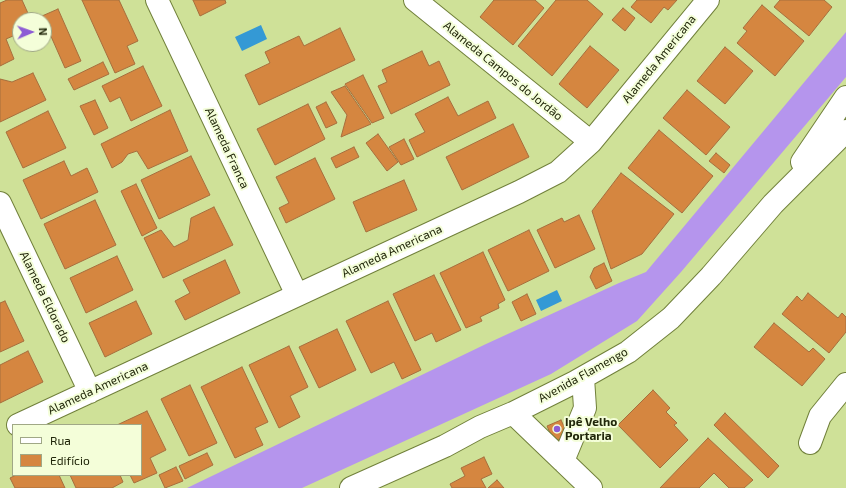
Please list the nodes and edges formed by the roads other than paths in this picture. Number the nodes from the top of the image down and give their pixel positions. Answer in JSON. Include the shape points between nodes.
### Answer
{"nodes":[{"id":1,"x":157,"y":0,"type":"edge"},
{"id":2,"x":415,"y":0,"type":"edge"},
{"id":3,"x":708,"y":0,"type":"edge"},
{"id":4,"x":846,"y":96,"type":"edge"},
{"id":5,"x":846,"y":131,"type":"edge"},
{"id":6,"x":591,"y":142,"type":"junction"},
{"id":7,"x":0,"y":203,"type":"edge"},
{"id":8,"x":773,"y":204,"type":"junction"},
{"id":9,"x":297,"y":295,"type":"junction"},
{"id":10,"x":582,"y":378,"type":"junction"},
{"id":11,"x":846,"y":384,"type":"edge"},
{"id":12,"x":90,"y":392,"type":"junction"},
{"id":13,"x":513,"y":413,"type":"junction"},
{"id":14,"x":20,"y":424,"type":"edge"},
{"id":15,"x":12,"y":427,"type":"edge"},
{"id":16,"x":0,"y":433,"type":"edge"},
{"id":17,"x":810,"y":443,"type":"dead end"},
{"id":18,"x":563,"y":461,"type":"junction"},
{"id":19,"x":351,"y":488,"type":"edge"},
{"id":20,"x":591,"y":488,"type":"edge"}],
"edges":[{"from":1,"to":9,"type":"street","name":"Alameda Franca"},
{"from":2,"to":6,"type":"street","name":"Alameda Campos do Jordão"},
{"from":3,"to":6,"type":"street","name":"Alameda Americana"},
{"from":4,"to":8,"type":"street","name":"Avenida Flamengo"},
{"from":5,"to":8,"type":"street","name":"Avenida Flamengo"},
{"from":6,"to":9,"type":"street","name":"Alameda Americana","via":[[558,172]]},
{"from":7,"to":12,"type":"street","name":"Alameda Eldorado"},
{"from":8,"to":10,"type":"street","name":"Avenida Flamengo","via":[[671,318],[628,352]]},
{"from":9,"to":12,"type":"street","name":"Alameda Americana"},
{"from":10,"to":13,"type":"street","name":"Avenida Flamengo"},
{"from":10,"to":18,"type":"street","via":[[585,408]]},
{"from":11,"to":17,"type":"street","via":[[820,416]]},
{"from":12,"to":14,"type":"street","name":"Alameda Americana"},
{"from":13,"to":18,"type":"street"},
{"from":13,"to":19,"type":"street","name":"Avenida Flamengo"},
{"from":15,"to":16,"type":"street"},
{"from":18,"to":20,"type":"street"}]}
